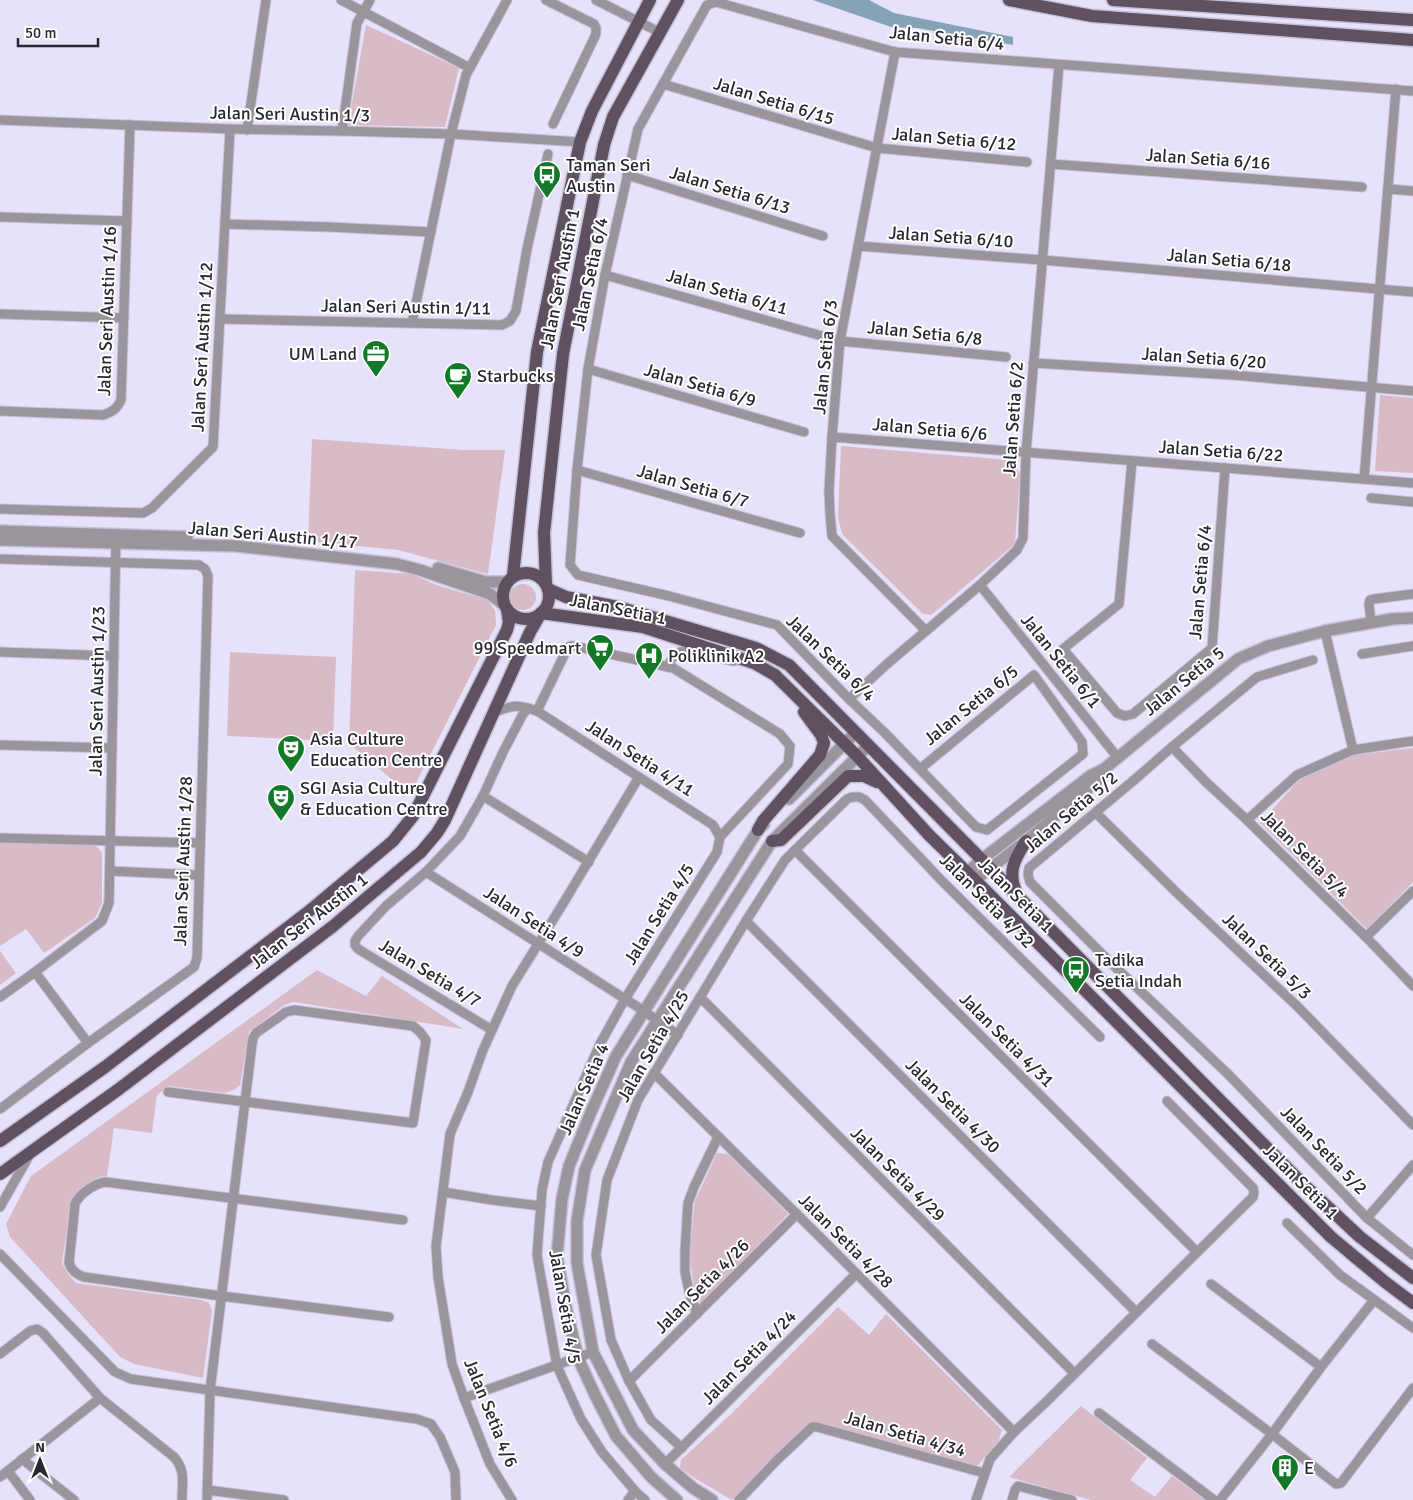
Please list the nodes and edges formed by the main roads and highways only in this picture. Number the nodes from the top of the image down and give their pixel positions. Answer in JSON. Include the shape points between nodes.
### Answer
{"nodes":[{"id":1,"x":650,"y":0,"type":"edge"},
{"id":2,"x":678,"y":0,"type":"edge"},
{"id":3,"x":1009,"y":0,"type":"edge"},
{"id":4,"x":1113,"y":0,"type":"edge"},
{"id":5,"x":1413,"y":20,"type":"edge"},
{"id":6,"x":1413,"y":40,"type":"edge"},
{"id":7,"x":510,"y":579,"type":"junction"},
{"id":8,"x":547,"y":586,"type":"junction"},
{"id":9,"x":506,"y":607,"type":"junction"},
{"id":10,"x":541,"y":613,"type":"junction"},
{"id":11,"x":775,"y":675,"type":"junction"},
{"id":12,"x":758,"y":830,"type":"road end"},
{"id":13,"x":929,"y":835,"type":"junction"},
{"id":14,"x":772,"y":841,"type":"road end"},
{"id":15,"x":1026,"y":841,"type":"road end"},
{"id":16,"x":1019,"y":898,"type":"junction"},
{"id":17,"x":0,"y":1141,"type":"edge"},
{"id":18,"x":0,"y":1174,"type":"edge"},
{"id":19,"x":1413,"y":1278,"type":"edge"},
{"id":20,"x":1384,"y":1282,"type":"junction"},
{"id":21,"x":1413,"y":1291,"type":"edge"},
{"id":22,"x":1413,"y":1303,"type":"edge"}],
"edges":[{"from":1,"to":7,"type":"main road","name":"Jalan Seri Austin 1","via":[[592,111],[580,142],[537,352]]},
{"from":2,"to":8,"type":"main road","name":"Jalan Seri Austin 1","via":[[614,117],[602,155],[565,336],[544,533]]},
{"from":3,"to":6,"type":"main road","via":[[1092,16]]},
{"from":4,"to":5,"type":"main road"},
{"from":7,"to":8,"type":"main road","via":[[528,572],[541,578]]},
{"from":7,"to":9,"type":"main road","via":[[502,597]]},
{"from":8,"to":10,"type":"main road","via":[[548,602]]},
{"from":8,"to":16,"type":"main road","name":"Jalan Setia 1","via":[[566,598],[618,607],[756,648],[789,665]]},
{"from":9,"to":10,"type":"main road","via":[[521,618],[532,618]]},
{"from":9,"to":17,"type":"main road","name":"Jalan Seri Austin 1","via":[[507,630],[413,816],[393,840],[308,912],[105,1067]]},
{"from":10,"to":11,"type":"main road","name":"Jalan Setia 1","via":[[643,627],[754,663]]},
{"from":10,"to":18,"type":"main road","name":"Jalan Seri Austin 1","via":[[445,820],[421,852],[332,927]]},
{"from":11,"to":12,"type":"main road","via":[[824,743],[820,755]]},
{"from":11,"to":13,"type":"main road","name":"Jalan Setia 1","via":[[857,756]]},
{"from":13,"to":14,"type":"main road","via":[[876,781],[864,776],[848,776],[781,840]]},
{"from":13,"to":20,"type":"main road","name":"Jalan Setia 1","via":[[1331,1237]]},
{"from":15,"to":16,"type":"main road","via":[[1011,874]]},
{"from":16,"to":19,"type":"main road","name":"Jalan Setia 1","via":[[1303,1184],[1360,1237]]},
{"from":20,"to":21,"type":"main road"},
{"from":20,"to":22,"type":"main road","name":"Jalan Setia 1"}]}
